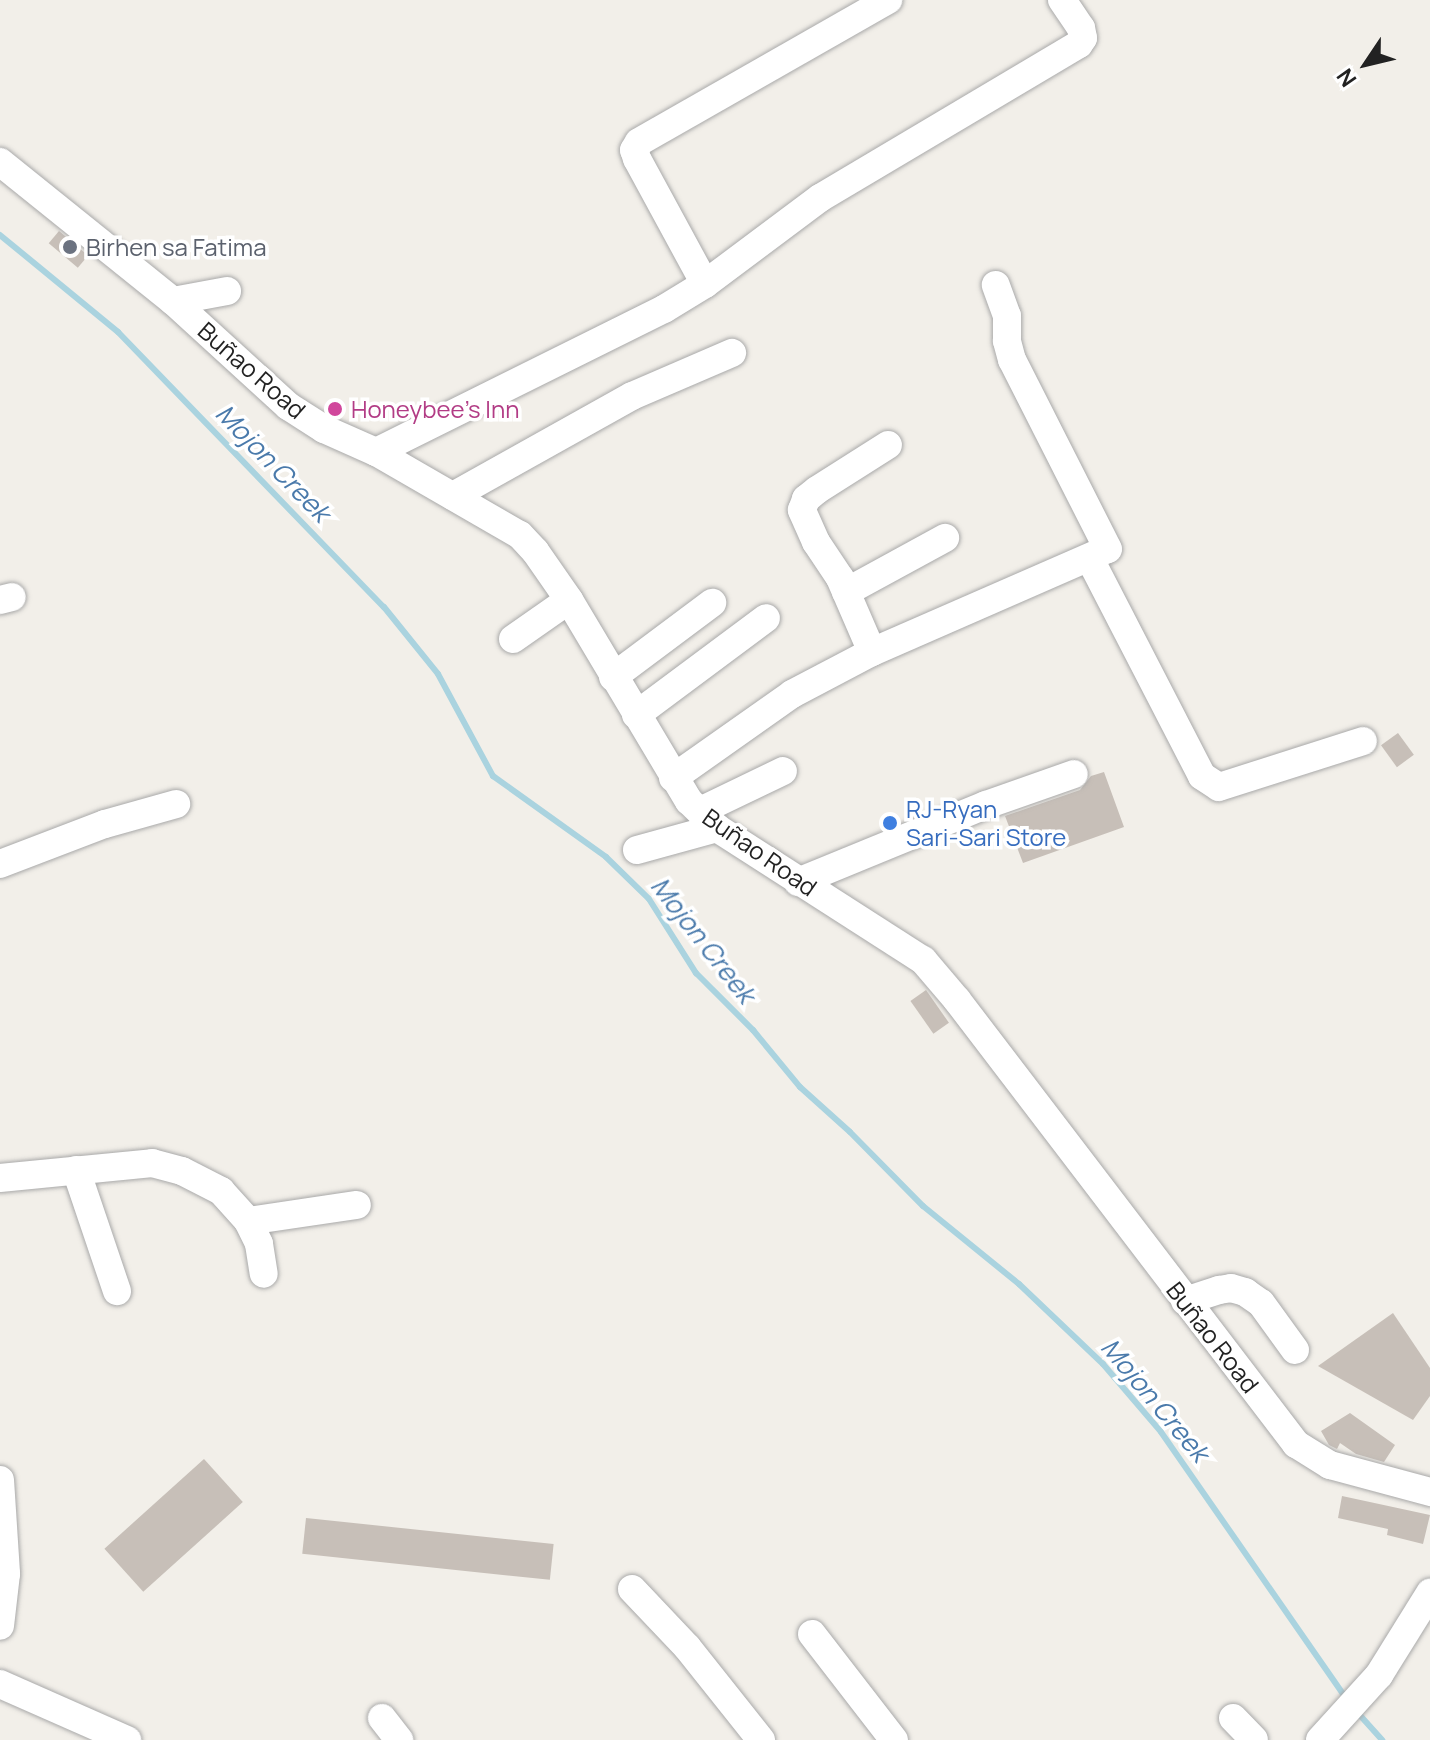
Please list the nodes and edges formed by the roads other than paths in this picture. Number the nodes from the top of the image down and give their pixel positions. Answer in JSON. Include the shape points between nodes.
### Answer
{"nodes":[{"id":1,"x":888,"y":0,"type":"edge"},
{"id":2,"x":1062,"y":0,"type":"edge"},
{"id":3,"x":0,"y":162,"type":"edge"},
{"id":4,"x":705,"y":284,"type":"junction"},
{"id":5,"x":996,"y":285,"type":"dead end"},
{"id":6,"x":227,"y":291,"type":"dead end"},
{"id":7,"x":173,"y":301,"type":"junction"},
{"id":8,"x":732,"y":353,"type":"dead end"},
{"id":9,"x":888,"y":445,"type":"dead end"},
{"id":10,"x":376,"y":452,"type":"junction"},
{"id":11,"x":453,"y":496,"type":"junction"},
{"id":12,"x":945,"y":538,"type":"dead end"},
{"id":13,"x":1090,"y":559,"type":"junction"},
{"id":14,"x":846,"y":592,"type":"junction"},
{"id":15,"x":569,"y":600,"type":"junction"},
{"id":16,"x":712,"y":603,"type":"dead end"},
{"id":17,"x":766,"y":618,"type":"dead end"},
{"id":18,"x":513,"y":639,"type":"dead end"},
{"id":19,"x":872,"y":652,"type":"junction"},
{"id":20,"x":613,"y":677,"type":"junction"},
{"id":21,"x":636,"y":715,"type":"junction"},
{"id":22,"x":1363,"y":741,"type":"dead end"},
{"id":23,"x":783,"y":771,"type":"dead end"},
{"id":24,"x":1074,"y":774,"type":"dead end"},
{"id":25,"x":673,"y":778,"type":"junction"},
{"id":26,"x":176,"y":804,"type":"dead end"},
{"id":27,"x":708,"y":819,"type":"junction"},
{"id":28,"x":637,"y":850,"type":"dead end"},
{"id":29,"x":0,"y":864,"type":"edge"},
{"id":30,"x":798,"y":882,"type":"junction"},
{"id":31,"x":76,"y":1170,"type":"junction"},
{"id":32,"x":0,"y":1178,"type":"edge"},
{"id":33,"x":357,"y":1205,"type":"dead end"},
{"id":34,"x":248,"y":1221,"type":"junction"},
{"id":35,"x":264,"y":1274,"type":"dead end"},
{"id":36,"x":117,"y":1291,"type":"dead end"},
{"id":37,"x":1185,"y":1301,"type":"junction"},
{"id":38,"x":1295,"y":1350,"type":"dead end"},
{"id":39,"x":0,"y":1480,"type":"edge"},
{"id":40,"x":1430,"y":1492,"type":"edge"},
{"id":41,"x":632,"y":1589,"type":"dead end"},
{"id":42,"x":1430,"y":1593,"type":"edge"},
{"id":43,"x":0,"y":1626,"type":"edge"},
{"id":44,"x":1420,"y":1633,"type":"edge"},
{"id":45,"x":812,"y":1634,"type":"dead end"},
{"id":46,"x":0,"y":1684,"type":"edge"},
{"id":47,"x":1233,"y":1718,"type":"dead end"},
{"id":48,"x":127,"y":1740,"type":"edge"},
{"id":49,"x":761,"y":1740,"type":"edge"},
{"id":50,"x":894,"y":1740,"type":"edge"},
{"id":51,"x":1254,"y":1740,"type":"edge"},
{"id":52,"x":1320,"y":1740,"type":"edge"}],
"edges":[{"from":1,"to":4,"type":"street","via":[[639,142],[634,150],[637,159]]},
{"from":2,"to":4,"type":"street","via":[[1081,28],[1079,44],[820,198]]},
{"from":3,"to":7,"type":"street","name":"Buñao Road"},
{"from":4,"to":10,"type":"street"},
{"from":5,"to":13,"type":"street","via":[[1007,316],[1012,360],[1108,549]]},
{"from":6,"to":7,"type":"street"},
{"from":7,"to":10,"type":"street","name":"Buñao Road","via":[[288,406]]},
{"from":8,"to":11,"type":"street","via":[[632,396]]},
{"from":9,"to":14,"type":"street","via":[[817,490],[802,510]]},
{"from":10,"to":11,"type":"street","name":"Buñao Road"},
{"from":11,"to":15,"type":"street","name":"Buñao Road","via":[[520,535]]},
{"from":12,"to":14,"type":"street"},
{"from":13,"to":19,"type":"street"},
{"from":13,"to":22,"type":"street","via":[[1202,776],[1219,787],[1232,785]]},
{"from":14,"to":19,"type":"street"},
{"from":15,"to":18,"type":"street"},
{"from":15,"to":20,"type":"street","name":"Buñao Road"},
{"from":16,"to":20,"type":"street"},
{"from":17,"to":21,"type":"street"},
{"from":19,"to":25,"type":"street","via":[[792,694]]},
{"from":20,"to":21,"type":"street","name":"Buñao Road"},
{"from":21,"to":25,"type":"street","name":"Buñao Road"},
{"from":23,"to":27,"type":"street"},
{"from":24,"to":30,"type":"street"},
{"from":25,"to":27,"type":"street","name":"Buñao Road"},
{"from":26,"to":29,"type":"street"},
{"from":27,"to":28,"type":"street"},
{"from":27,"to":30,"type":"street","name":"Buñao Road"},
{"from":30,"to":37,"type":"street","name":"Buñao Road","via":[[923,960]]},
{"from":31,"to":32,"type":"street"},
{"from":31,"to":34,"type":"street","via":[[152,1163],[182,1171],[221,1191]]},
{"from":31,"to":36,"type":"street"},
{"from":33,"to":34,"type":"street"},
{"from":34,"to":35,"type":"street"},
{"from":37,"to":38,"type":"street","via":[[1231,1288],[1245,1292],[1261,1303]]},
{"from":37,"to":40,"type":"street","name":"Buñao Road","via":[[1296,1444],[1330,1465]]},
{"from":39,"to":43,"type":"street","via":[[6,1574]]},
{"from":41,"to":49,"type":"street","via":[[687,1647]]},
{"from":42,"to":44,"type":"street"},
{"from":44,"to":52,"type":"street"},
{"from":45,"to":50,"type":"street"},
{"from":46,"to":48,"type":"street"},
{"from":47,"to":51,"type":"street"}]}
